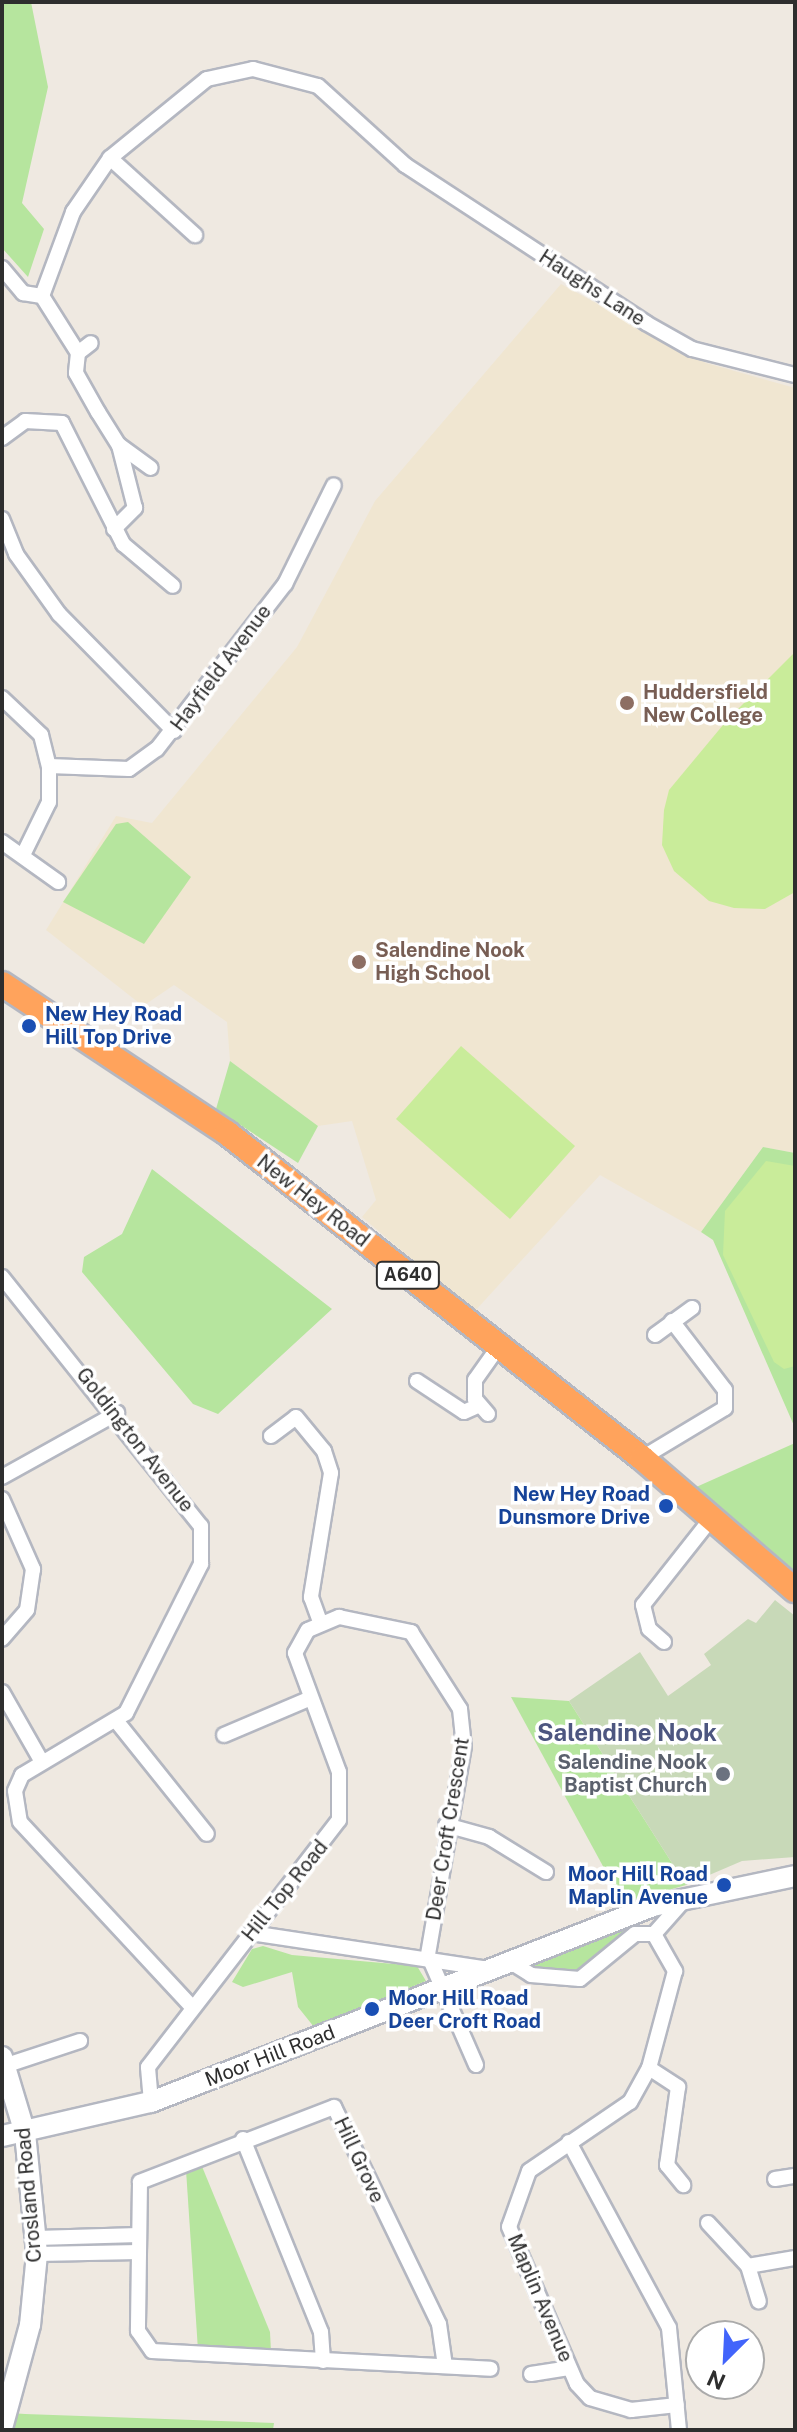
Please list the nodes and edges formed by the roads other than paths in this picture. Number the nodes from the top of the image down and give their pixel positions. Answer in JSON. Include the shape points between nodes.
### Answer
{"nodes":[{"id":1,"x":110,"y":158,"type":"junction"},
{"id":2,"x":195,"y":235,"type":"dead end"},
{"id":3,"x":2,"y":268,"type":"edge"},
{"id":4,"x":42,"y":296,"type":"junction"},
{"id":5,"x":91,"y":343,"type":"dead end"},
{"id":6,"x":78,"y":353,"type":"junction"},
{"id":7,"x":795,"y":375,"type":"edge"},
{"id":8,"x":2,"y":438,"type":"edge"},
{"id":9,"x":119,"y":445,"type":"junction"},
{"id":10,"x":151,"y":468,"type":"dead end"},
{"id":11,"x":334,"y":485,"type":"dead end"},
{"id":12,"x":2,"y":519,"type":"edge"},
{"id":13,"x":114,"y":529,"type":"junction"},
{"id":14,"x":173,"y":586,"type":"dead end"},
{"id":15,"x":2,"y":698,"type":"edge"},
{"id":16,"x":174,"y":731,"type":"junction"},
{"id":17,"x":49,"y":766,"type":"junction"},
{"id":18,"x":2,"y":842,"type":"edge"},
{"id":19,"x":23,"y":855,"type":"junction"},
{"id":20,"x":58,"y":882,"type":"dead end"},
{"id":21,"x":2,"y":984,"type":"edge"},
{"id":22,"x":2,"y":1277,"type":"edge"},
{"id":23,"x":692,"y":1308,"type":"dead end"},
{"id":24,"x":672,"y":1321,"type":"junction"},
{"id":25,"x":655,"y":1335,"type":"dead end"},
{"id":26,"x":499,"y":1346,"type":"junction"},
{"id":27,"x":417,"y":1381,"type":"dead end"},
{"id":28,"x":117,"y":1413,"type":"junction"},
{"id":29,"x":271,"y":1436,"type":"dead end"},
{"id":30,"x":642,"y":1458,"type":"junction"},
{"id":31,"x":2,"y":1477,"type":"edge"},
{"id":32,"x":2,"y":1499,"type":"edge"},
{"id":33,"x":711,"y":1519,"type":"junction"},
{"id":34,"x":795,"y":1590,"type":"edge"},
{"id":35,"x":320,"y":1622,"type":"junction"},
{"id":36,"x":2,"y":1639,"type":"edge"},
{"id":37,"x":664,"y":1642,"type":"dead end"},
{"id":38,"x":2,"y":1692,"type":"edge"},
{"id":39,"x":309,"y":1699,"type":"junction"},
{"id":40,"x":118,"y":1723,"type":"junction"},
{"id":41,"x":224,"y":1735,"type":"dead end"},
{"id":42,"x":42,"y":1762,"type":"junction"},
{"id":43,"x":446,"y":1825,"type":"junction"},
{"id":44,"x":207,"y":1834,"type":"dead end"},
{"id":45,"x":546,"y":1872,"type":"dead end"},
{"id":46,"x":795,"y":1876,"type":"edge"},
{"id":47,"x":686,"y":1897,"type":"junction"},
{"id":48,"x":251,"y":1933,"type":"junction"},
{"id":49,"x":654,"y":1934,"type":"junction"},
{"id":50,"x":428,"y":1955,"type":"junction"},
{"id":51,"x":499,"y":1965,"type":"junction"},
{"id":52,"x":444,"y":1987,"type":"junction"},
{"id":53,"x":192,"y":2007,"type":"junction"},
{"id":54,"x":80,"y":2041,"type":"dead end"},
{"id":55,"x":4,"y":2061,"type":"edge"},
{"id":56,"x":476,"y":2065,"type":"dead end"},
{"id":57,"x":649,"y":2068,"type":"junction"},
{"id":58,"x":151,"y":2102,"type":"junction"},
{"id":59,"x":25,"y":2133,"type":"junction"},
{"id":60,"x":2,"y":2136,"type":"edge"},
{"id":61,"x":243,"y":2139,"type":"junction"},
{"id":62,"x":569,"y":2142,"type":"junction"},
{"id":63,"x":795,"y":2176,"type":"edge"},
{"id":64,"x":775,"y":2179,"type":"dead end"},
{"id":65,"x":683,"y":2185,"type":"dead end"},
{"id":66,"x":708,"y":2223,"type":"dead end"},
{"id":67,"x":139,"y":2235,"type":"junction"},
{"id":68,"x":36,"y":2246,"type":"junction"},
{"id":69,"x":139,"y":2252,"type":"junction"},
{"id":70,"x":795,"y":2258,"type":"edge"},
{"id":71,"x":748,"y":2266,"type":"junction"},
{"id":72,"x":759,"y":2301,"type":"dead end"},
{"id":73,"x":323,"y":2361,"type":"junction"},
{"id":74,"x":445,"y":2366,"type":"junction"},
{"id":75,"x":569,"y":2368,"type":"junction"},
{"id":76,"x":491,"y":2369,"type":"dead end"},
{"id":77,"x":531,"y":2374,"type":"dead end"},
{"id":78,"x":677,"y":2405,"type":"junction"},
{"id":79,"x":2,"y":2428,"type":"edge"},
{"id":80,"x":679,"y":2430,"type":"edge"}],
"edges":[{"from":1,"to":2,"type":"street"},
{"from":1,"to":4,"type":"street","name":"Haughs Lane","via":[[73,212]]},
{"from":1,"to":7,"type":"street","name":"Haughs Lane","via":[[207,79],[253,69],[318,86],[405,165],[692,349]]},
{"from":3,"to":4,"type":"street","via":[[23,293]]},
{"from":4,"to":6,"type":"street"},
{"from":5,"to":6,"type":"street"},
{"from":6,"to":9,"type":"street","via":[[76,373]]},
{"from":8,"to":13,"type":"street","via":[[25,421],[62,423]]},
{"from":9,"to":10,"type":"street"},
{"from":9,"to":13,"type":"street","via":[[135,508]]},
{"from":11,"to":16,"type":"street","name":"Hayfield Avenue","via":[[285,584]]},
{"from":12,"to":16,"type":"street","via":[[16,554],[59,614]]},
{"from":13,"to":14,"type":"street","via":[[133,555]]},
{"from":15,"to":17,"type":"street","via":[[41,735]]},
{"from":16,"to":17,"type":"street","name":"Hayfield Avenue","via":[[129,769]]},
{"from":17,"to":19,"type":"street","via":[[49,802]]},
{"from":18,"to":19,"type":"street"},
{"from":19,"to":20,"type":"street"},
{"from":21,"to":26,"type":"highway","name":"New Hey Road","number":"A640","via":[[227,1133]]},
{"from":22,"to":28,"type":"street","name":"Goldington Avenue"},
{"from":23,"to":24,"type":"street"},
{"from":24,"to":25,"type":"street"},
{"from":24,"to":30,"type":"street","via":[[725,1390],[725,1408]]},
{"from":26,"to":27,"type":"street","via":[[475,1380],[484,1410],[464,1412]]},
{"from":26,"to":30,"type":"highway","name":"New Hey Road","number":"A640"},
{"from":28,"to":31,"type":"street"},
{"from":28,"to":40,"type":"street","name":"Goldington Avenue","via":[[193,1510],[204,1544],[201,1564]]},
{"from":29,"to":35,"type":"street","via":[[296,1417],[324,1451],[331,1473],[311,1597]]},
{"from":30,"to":33,"type":"highway","name":"New Hey Road","number":"A640"},
{"from":32,"to":36,"type":"street","via":[[33,1569],[27,1610]]},
{"from":33,"to":34,"type":"highway","name":"New Hey Road","number":"A640"},
{"from":33,"to":37,"type":"street","via":[[643,1605],[649,1629]]},
{"from":35,"to":39,"type":"street","name":"Hill Top Road","via":[[295,1653]]},
{"from":35,"to":43,"type":"street","name":"Deer Croft Crescent","via":[[339,1617],[386,1625],[419,1640],[464,1726]]},
{"from":38,"to":42,"type":"street"},
{"from":39,"to":41,"type":"street"},
{"from":39,"to":48,"type":"street","name":"Hill Top Road","via":[[339,1772],[342,1808],[329,1839]]},
{"from":40,"to":42,"type":"street"},
{"from":40,"to":44,"type":"street"},
{"from":42,"to":53,"type":"street","via":[[15,1791],[20,1822]]},
{"from":43,"to":45,"type":"street","via":[[489,1837]]},
{"from":43,"to":50,"type":"street","name":"Deer Croft Crescent"},
{"from":46,"to":47,"type":"street","name":"Moor Hill Road"},
{"from":47,"to":49,"type":"street"},
{"from":47,"to":51,"type":"street","name":"Moor Hill Road"},
{"from":48,"to":50,"type":"street"},
{"from":48,"to":53,"type":"street","name":"Hill Top Road"},
{"from":49,"to":51,"type":"street","via":[[635,1934],[580,1979],[531,1975]]},
{"from":49,"to":57,"type":"street","name":"Maplin Avenue","via":[[675,1971]]},
{"from":50,"to":51,"type":"street"},
{"from":50,"to":52,"type":"street"},
{"from":51,"to":52,"type":"street","name":"Moor Hill Road"},
{"from":52,"to":56,"type":"street"},
{"from":52,"to":58,"type":"street","name":"Moor Hill Road"},
{"from":53,"to":58,"type":"street","name":"Hill Top Road","via":[[148,2067]]},
{"from":54,"to":55,"type":"street"},
{"from":55,"to":59,"type":"street","name":"Crosland Road"},
{"from":57,"to":62,"type":"street","name":"Maplin Avenue","via":[[630,2102]]},
{"from":57,"to":65,"type":"street","via":[[678,2087],[667,2165]]},
{"from":58,"to":59,"type":"street","name":"Moor Hill Road"},
{"from":59,"to":60,"type":"street","name":"Moor Hill Road"},
{"from":59,"to":68,"type":"street","name":"Crosland Road"},
{"from":61,"to":67,"type":"street","name":"Hill Grove","via":[[144,2176]]},
{"from":61,"to":73,"type":"street","via":[[321,2332]]},
{"from":61,"to":74,"type":"street","name":"Hill Grove","via":[[334,2107],[439,2324]]},
{"from":62,"to":75,"type":"street","name":"Maplin Avenue","via":[[519,2184],[509,2227]]},
{"from":62,"to":78,"type":"street","via":[[669,2328]]},
{"from":63,"to":64,"type":"street"},
{"from":66,"to":71,"type":"street"},
{"from":67,"to":68,"type":"street"},
{"from":67,"to":69,"type":"street","name":"Hill Grove"},
{"from":68,"to":69,"type":"street"},
{"from":68,"to":79,"type":"street","name":"Crosland Road","via":[[30,2325]]},
{"from":69,"to":73,"type":"street","name":"Hill Grove","via":[[138,2331],[152,2351]]},
{"from":70,"to":71,"type":"street"},
{"from":71,"to":72,"type":"street"},
{"from":73,"to":74,"type":"street","name":"Hill Grove"},
{"from":74,"to":76,"type":"street","name":"Hill Grove"},
{"from":75,"to":77,"type":"street"},
{"from":75,"to":78,"type":"street","name":"Maplin Avenue","via":[[602,2405]]},
{"from":78,"to":80,"type":"street"}]}
